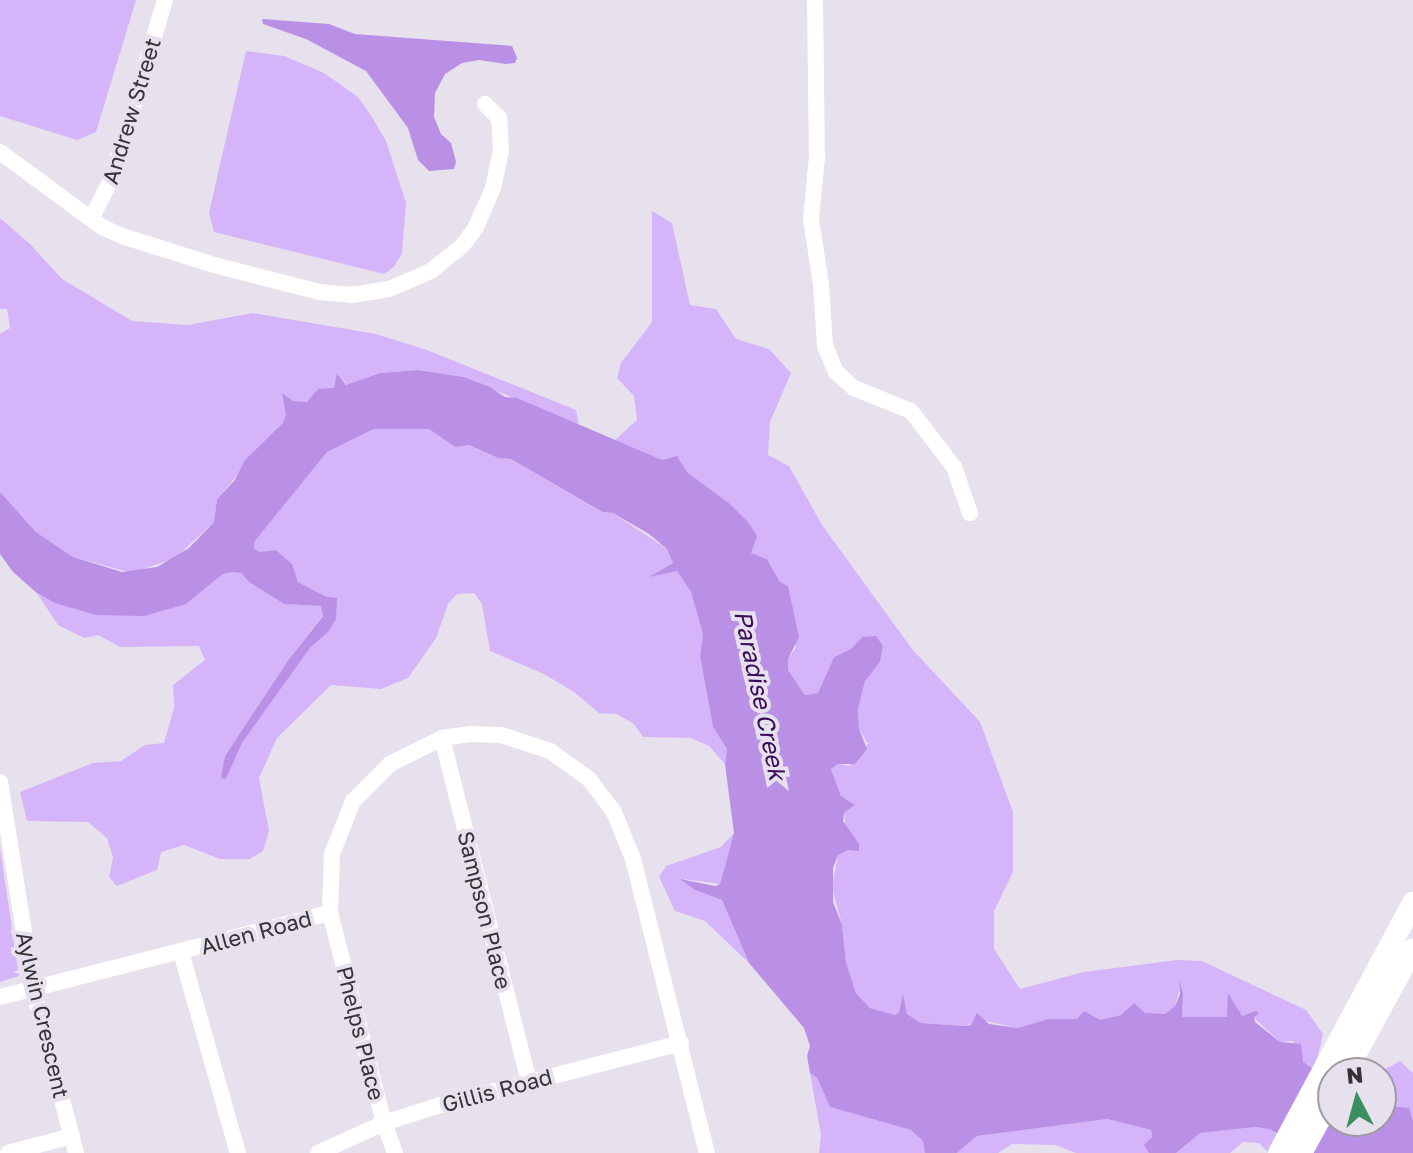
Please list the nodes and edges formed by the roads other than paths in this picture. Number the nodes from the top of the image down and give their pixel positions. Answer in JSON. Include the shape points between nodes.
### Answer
{"nodes":[{"id":1,"x":165,"y":0,"type":"edge"},
{"id":2,"x":815,"y":0,"type":"edge"},
{"id":3,"x":485,"y":104,"type":"dead end"},
{"id":4,"x":0,"y":152,"type":"edge"},
{"id":5,"x":91,"y":219,"type":"junction"},
{"id":6,"x":970,"y":513,"type":"dead end"},
{"id":7,"x":442,"y":738,"type":"junction"},
{"id":8,"x":0,"y":782,"type":"edge"},
{"id":9,"x":1413,"y":903,"type":"edge"},
{"id":10,"x":330,"y":913,"type":"junction"},
{"id":11,"x":1413,"y":949,"type":"edge"},
{"id":12,"x":181,"y":952,"type":"junction"},
{"id":13,"x":33,"y":989,"type":"junction"},
{"id":14,"x":0,"y":997,"type":"edge"},
{"id":15,"x":681,"y":1043,"type":"junction"},
{"id":16,"x":1346,"y":1057,"type":"edge"},
{"id":17,"x":1346,"y":1057,"type":"edge"},
{"id":18,"x":529,"y":1081,"type":"junction"},
{"id":19,"x":1317,"y":1099,"type":"edge"},
{"id":20,"x":384,"y":1123,"type":"junction"},
{"id":21,"x":1317,"y":1124,"type":"edge"},
{"id":22,"x":72,"y":1136,"type":"junction"},
{"id":23,"x":8,"y":1153,"type":"edge"},
{"id":24,"x":76,"y":1153,"type":"edge"},
{"id":25,"x":238,"y":1153,"type":"edge"},
{"id":26,"x":318,"y":1153,"type":"edge"},
{"id":27,"x":395,"y":1153,"type":"edge"},
{"id":28,"x":707,"y":1153,"type":"edge"},
{"id":29,"x":1279,"y":1153,"type":"edge"},
{"id":30,"x":1301,"y":1153,"type":"edge"}],
"edges":[{"from":1,"to":5,"type":"street","name":"Andrew Street","via":[[111,180]]},
{"from":2,"to":6,"type":"street","via":[[817,157],[811,219],[825,346],[836,372],[854,388],[911,411],[954,467]]},
{"from":3,"to":5,"type":"street","via":[[499,118],[501,131],[499,163],[484,211],[463,245],[447,259],[389,289],[351,295],[319,292],[151,248]]},
{"from":4,"to":5,"type":"street"},
{"from":7,"to":10,"type":"street","name":"Allen Road","via":[[390,764],[353,801],[332,854]]},
{"from":7,"to":15,"type":"street","name":"Allen Road","via":[[501,735],[532,743],[569,762],[602,793],[633,859]]},
{"from":7,"to":18,"type":"street","name":"Sampson Place"},
{"from":8,"to":13,"type":"street","name":"Aylwin Crescent"},
{"from":9,"to":16,"type":"main road"},
{"from":10,"to":12,"type":"street","name":"Allen Road"},
{"from":10,"to":20,"type":"street","name":"Phelps Place"},
{"from":11,"to":17,"type":"main road"},
{"from":12,"to":13,"type":"street","name":"Allen Road"},
{"from":12,"to":25,"type":"street"},
{"from":13,"to":14,"type":"street","name":"Allen Road"},
{"from":13,"to":22,"type":"street","name":"Aylwin Crescent"},
{"from":15,"to":18,"type":"street","name":"Gillis Road"},
{"from":15,"to":28,"type":"street","name":"Allen Road"},
{"from":18,"to":20,"type":"street","name":"Gillis Road"},
{"from":19,"to":29,"type":"main road"},
{"from":20,"to":26,"type":"street","name":"Gillis Road"},
{"from":20,"to":27,"type":"street","name":"Phelps Place"},
{"from":21,"to":30,"type":"main road"},
{"from":22,"to":23,"type":"street"},
{"from":22,"to":24,"type":"street","name":"Aylwin Crescent"}]}
